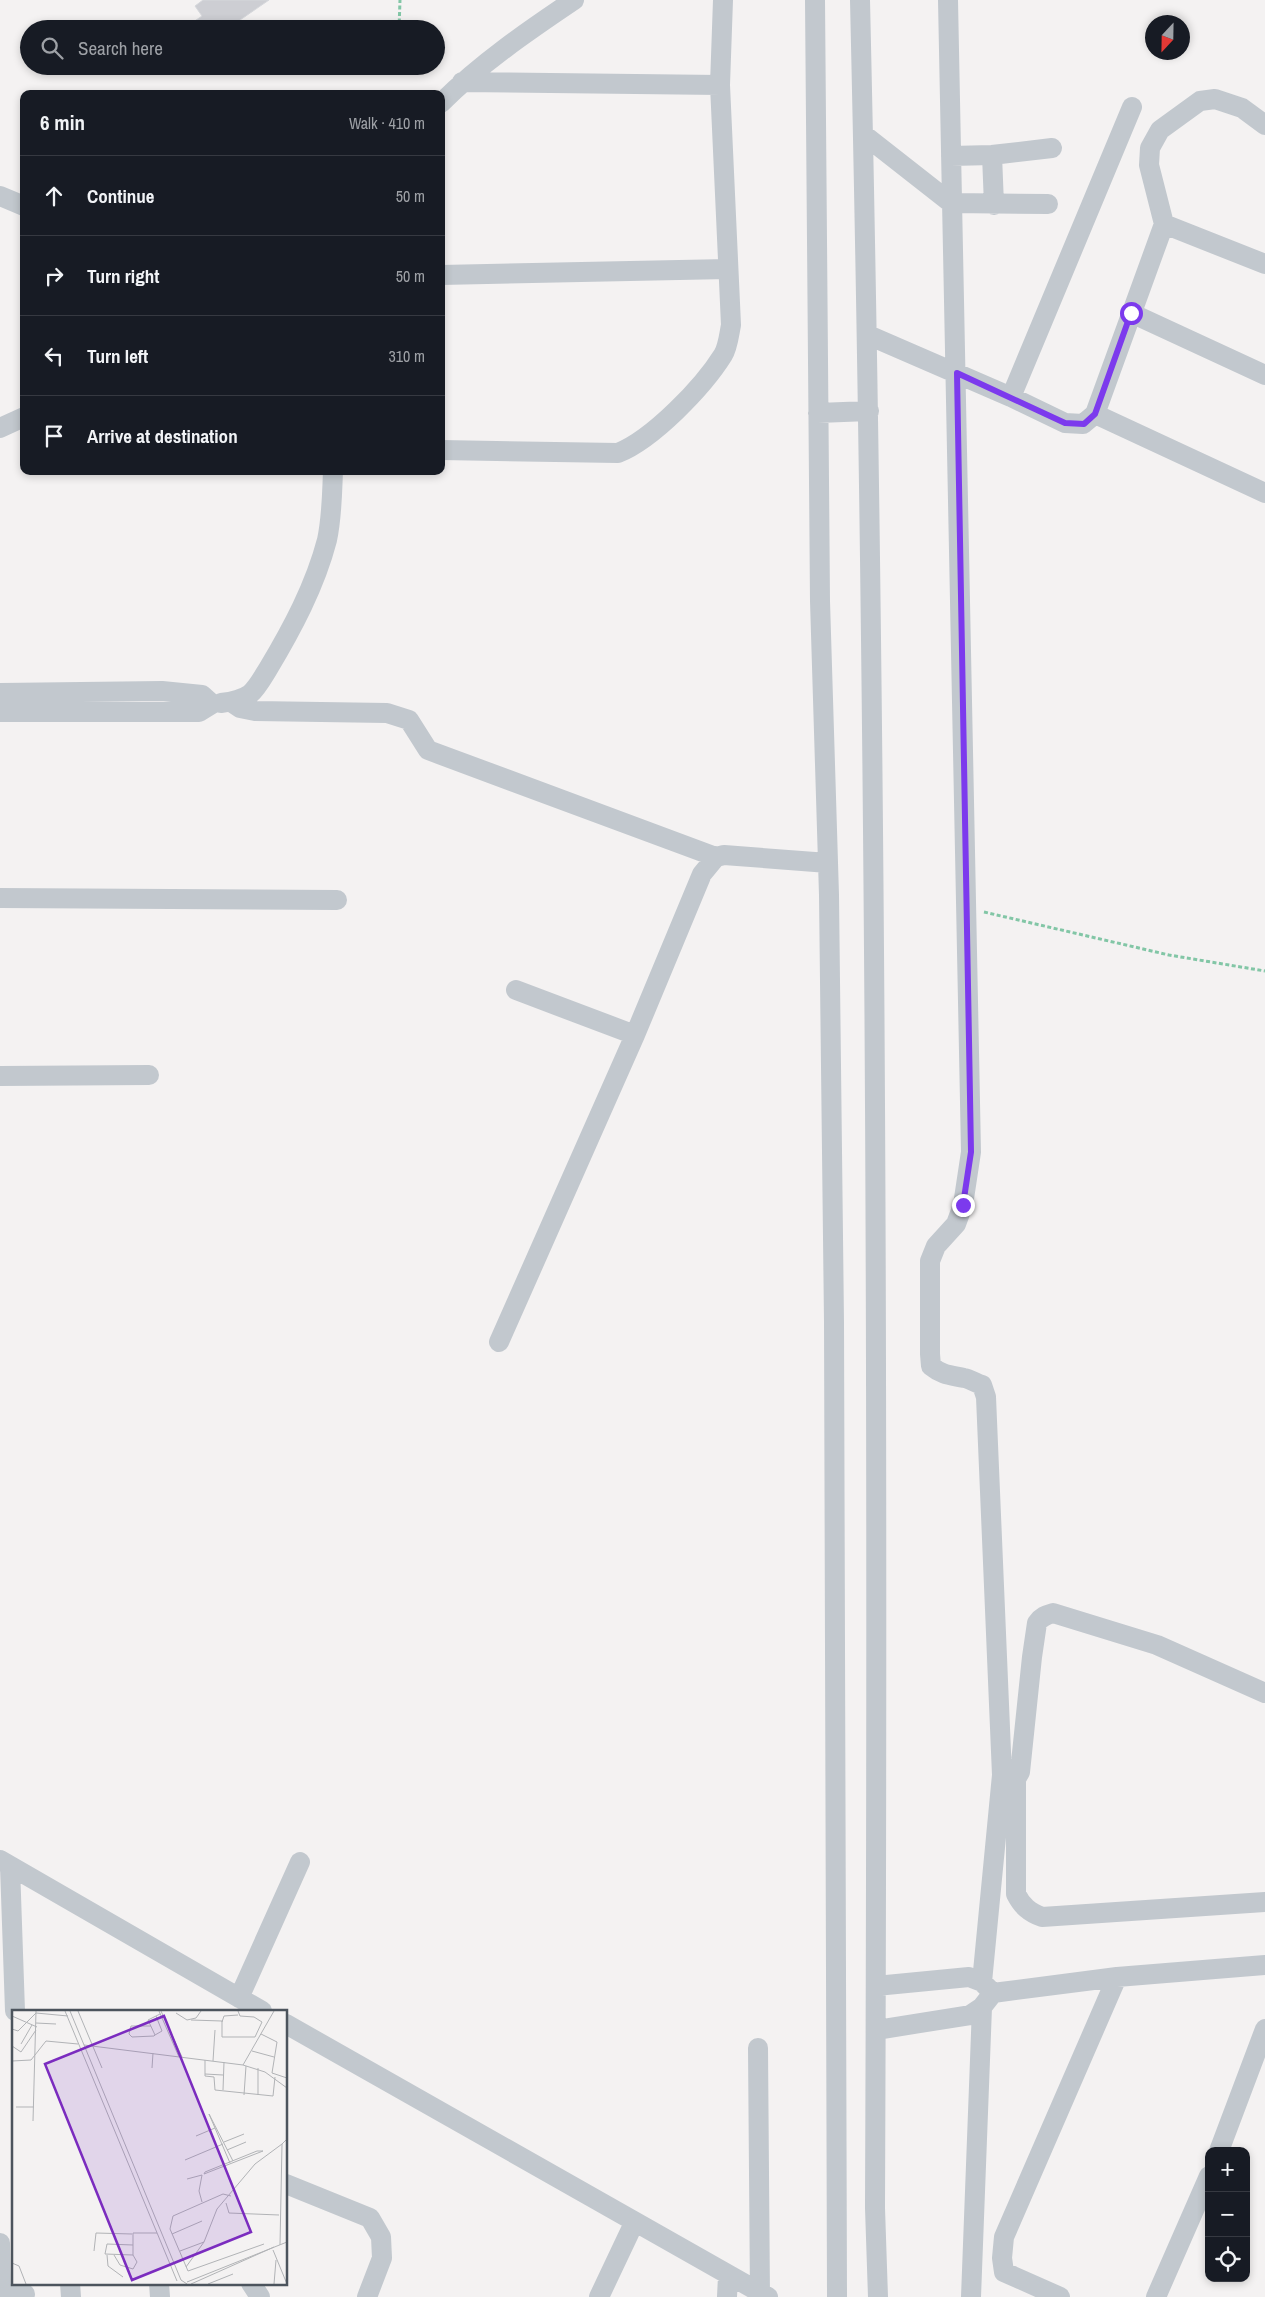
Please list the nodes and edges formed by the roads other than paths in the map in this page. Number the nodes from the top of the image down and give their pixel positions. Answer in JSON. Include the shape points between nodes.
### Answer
{"nodes":[{"id":1,"x":574,"y":0,"type":"edge"},
{"id":2,"x":724,"y":0,"type":"edge"},
{"id":3,"x":815,"y":0,"type":"edge"},
{"id":4,"x":860,"y":0,"type":"edge"},
{"id":5,"x":948,"y":0,"type":"edge"},
{"id":6,"x":462,"y":82,"type":"junction"},
{"id":7,"x":720,"y":85,"type":"junction"},
{"id":8,"x":445,"y":99,"type":"edge"},
{"id":9,"x":1132,"y":107,"type":"dead end"},
{"id":10,"x":1265,"y":125,"type":"edge"},
{"id":11,"x":863,"y":134,"type":"junction"},
{"id":12,"x":1052,"y":148,"type":"dead end"},
{"id":13,"x":992,"y":155,"type":"junction"},
{"id":14,"x":951,"y":156,"type":"junction"},
{"id":15,"x":0,"y":196,"type":"edge"},
{"id":16,"x":951,"y":203,"type":"junction"},
{"id":17,"x":20,"y":204,"type":"edge"},
{"id":18,"x":1048,"y":204,"type":"dead end"},
{"id":19,"x":994,"y":205,"type":"junction"},
{"id":20,"x":1164,"y":224,"type":"junction"},
{"id":21,"x":1265,"y":264,"type":"edge"},
{"id":22,"x":728,"y":269,"type":"junction"},
{"id":23,"x":445,"y":275,"type":"edge"},
{"id":24,"x":1131,"y":313,"type":"junction"},
{"id":25,"x":868,"y":335,"type":"junction"},
{"id":26,"x":957,"y":373,"type":"junction"},
{"id":27,"x":1265,"y":375,"type":"edge"},
{"id":28,"x":1011,"y":397,"type":"junction"},
{"id":29,"x":869,"y":411,"type":"junction"},
{"id":30,"x":818,"y":413,"type":"junction"},
{"id":31,"x":1095,"y":414,"type":"junction"},
{"id":32,"x":20,"y":420,"type":"edge"},
{"id":33,"x":0,"y":428,"type":"edge"},
{"id":34,"x":445,"y":450,"type":"edge"},
{"id":35,"x":333,"y":475,"type":"edge"},
{"id":36,"x":1265,"y":493,"type":"edge"},
{"id":37,"x":0,"y":692,"type":"edge"},
{"id":38,"x":222,"y":703,"type":"junction"},
{"id":39,"x":0,"y":712,"type":"edge"},
{"id":40,"x":716,"y":857,"type":"junction"},
{"id":41,"x":828,"y":864,"type":"junction"},
{"id":42,"x":0,"y":898,"type":"edge"},
{"id":43,"x":338,"y":900,"type":"dead end"},
{"id":44,"x":516,"y":990,"type":"dead end"},
{"id":45,"x":635,"y":1035,"type":"junction"},
{"id":46,"x":149,"y":1075,"type":"dead end"},
{"id":47,"x":0,"y":1076,"type":"edge"},
{"id":48,"x":499,"y":1342,"type":"dead end"},
{"id":49,"x":1265,"y":1693,"type":"edge"},
{"id":50,"x":1009,"y":1783,"type":"junction"},
{"id":51,"x":300,"y":1862,"type":"dead end"},
{"id":52,"x":5,"y":1863,"type":"edge"},
{"id":53,"x":1265,"y":1902,"type":"edge"},
{"id":54,"x":1265,"y":1965,"type":"edge"},
{"id":55,"x":1117,"y":1977,"type":"junction"},
{"id":56,"x":876,"y":1986,"type":"junction"},
{"id":57,"x":986,"y":1994,"type":"junction"},
{"id":58,"x":239,"y":1998,"type":"junction"},
{"id":59,"x":15,"y":2010,"type":"edge"},
{"id":60,"x":260,"y":2010,"type":"edge"},
{"id":61,"x":288,"y":2025,"type":"edge"},
{"id":62,"x":1265,"y":2029,"type":"edge"},
{"id":63,"x":876,"y":2030,"type":"junction"},
{"id":64,"x":758,"y":2048,"type":"dead end"},
{"id":65,"x":1221,"y":2147,"type":"edge"},
{"id":66,"x":288,"y":2185,"type":"edge"},
{"id":67,"x":1205,"y":2185,"type":"edge"},
{"id":68,"x":634,"y":2223,"type":"junction"},
{"id":69,"x":0,"y":2243,"type":"edge"},
{"id":70,"x":728,"y":2276,"type":"junction"},
{"id":71,"x":70,"y":2284,"type":"edge"},
{"id":72,"x":160,"y":2284,"type":"edge"},
{"id":73,"x":252,"y":2284,"type":"edge"},
{"id":74,"x":10,"y":2289,"type":"edge"},
{"id":75,"x":762,"y":2296,"type":"edge"},
{"id":76,"x":71,"y":2297,"type":"edge"},
{"id":77,"x":160,"y":2297,"type":"edge"},
{"id":78,"x":260,"y":2297,"type":"edge"},
{"id":79,"x":367,"y":2297,"type":"edge"},
{"id":80,"x":599,"y":2297,"type":"edge"},
{"id":81,"x":727,"y":2297,"type":"edge"},
{"id":82,"x":837,"y":2297,"type":"edge"},
{"id":83,"x":878,"y":2297,"type":"edge"},
{"id":84,"x":971,"y":2297,"type":"edge"},
{"id":85,"x":1060,"y":2297,"type":"edge"},
{"id":86,"x":1156,"y":2297,"type":"edge"}],
"edges":[{"from":1,"to":6,"type":"street"},
{"from":2,"to":7,"type":"street"},
{"from":3,"to":30,"type":"street"},
{"from":4,"to":11,"type":"street"},
{"from":5,"to":14,"type":"street"},
{"from":6,"to":7,"type":"street"},
{"from":6,"to":8,"type":"street"},
{"from":7,"to":22,"type":"street"},
{"from":9,"to":28,"type":"street"},
{"from":10,"to":20,"type":"street","via":[[1242,108],[1215,99],[1200,101],[1160,130],[1150,148],[1149,165]]},
{"from":11,"to":16,"type":"street"},
{"from":11,"to":25,"type":"street"},
{"from":12,"to":13,"type":"street"},
{"from":13,"to":14,"type":"street"},
{"from":13,"to":19,"type":"street"},
{"from":14,"to":16,"type":"street"},
{"from":15,"to":17,"type":"street"},
{"from":16,"to":19,"type":"street"},
{"from":16,"to":26,"type":"street"},
{"from":18,"to":19,"type":"street"},
{"from":20,"to":21,"type":"street"},
{"from":20,"to":24,"type":"street"},
{"from":22,"to":23,"type":"street"},
{"from":22,"to":34,"type":"street","via":[[731,325],[724,353],[705,380],[632,447],[618,452]]},
{"from":24,"to":27,"type":"street"},
{"from":24,"to":31,"type":"street"},
{"from":25,"to":26,"type":"street"},
{"from":25,"to":29,"type":"street"},
{"from":26,"to":28,"type":"street"},
{"from":26,"to":50,"type":"street","via":[[971,1152],[963,1205],[956,1224],[936,1246],[930,1261],[930,1366],[938,1372],[982,1385],[986,1397]]},
{"from":28,"to":31,"type":"street","via":[[1065,423],[1084,424]]},
{"from":29,"to":30,"type":"street"},
{"from":29,"to":56,"type":"street","via":[[878,1414]]},
{"from":30,"to":41,"type":"street"},
{"from":31,"to":36,"type":"street"},
{"from":32,"to":33,"type":"street"},
{"from":35,"to":38,"type":"street","via":[[327,539],[305,600],[250,694]]},
{"from":37,"to":38,"type":"street","via":[[162,691],[202,695]]},
{"from":38,"to":39,"type":"street","via":[[199,712]]},
{"from":38,"to":40,"type":"street","via":[[255,711],[387,713],[409,720],[428,750]]},
{"from":40,"to":41,"type":"street"},
{"from":40,"to":45,"type":"street","via":[[702,874]]},
{"from":41,"to":82,"type":"street","via":[[834,1322]]},
{"from":42,"to":43,"type":"street"},
{"from":44,"to":45,"type":"street"},
{"from":45,"to":48,"type":"street"},
{"from":46,"to":47,"type":"street"},
{"from":49,"to":50,"type":"street","via":[[1157,1645],[1053,1613],[1047,1615],[1038,1623],[1032,1657],[1023,1760]]},
{"from":50,"to":53,"type":"street","via":[[1016,1894],[1030,1913],[1042,1917]]},
{"from":50,"to":57,"type":"street"},
{"from":51,"to":58,"type":"street"},
{"from":52,"to":58,"type":"street"},
{"from":52,"to":59,"type":"street"},
{"from":54,"to":55,"type":"street"},
{"from":55,"to":57,"type":"street"},
{"from":55,"to":85,"type":"street","via":[[1004,2237],[1004,2272]]},
{"from":56,"to":57,"type":"street","via":[[969,1977]]},
{"from":56,"to":63,"type":"street"},
{"from":57,"to":63,"type":"street","via":[[970,2015]]},
{"from":57,"to":84,"type":"street"},
{"from":58,"to":60,"type":"street"},
{"from":61,"to":68,"type":"street"},
{"from":62,"to":65,"type":"street"},
{"from":63,"to":83,"type":"street"},
{"from":64,"to":75,"type":"street"},
{"from":66,"to":79,"type":"street","via":[[370,2218],[381,2237],[382,2258]]},
{"from":67,"to":86,"type":"street"},
{"from":68,"to":70,"type":"street"},
{"from":68,"to":80,"type":"street"},
{"from":69,"to":74,"type":"street"},
{"from":70,"to":75,"type":"street"},
{"from":70,"to":81,"type":"street"},
{"from":71,"to":76,"type":"street"},
{"from":72,"to":77,"type":"street"},
{"from":73,"to":78,"type":"street"}]}
